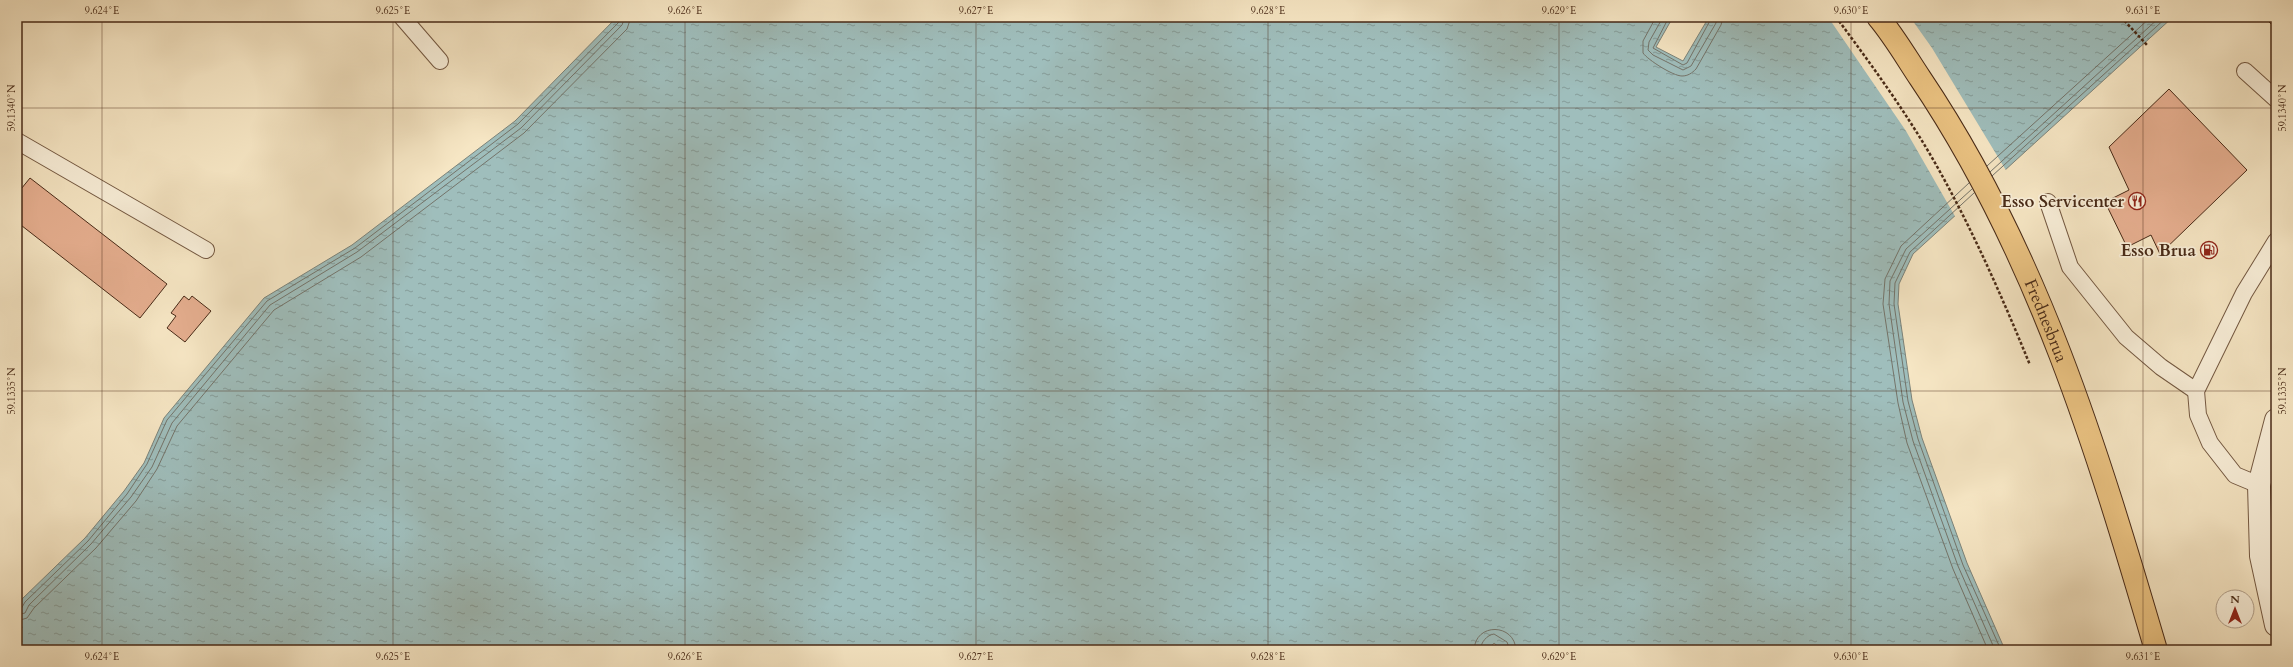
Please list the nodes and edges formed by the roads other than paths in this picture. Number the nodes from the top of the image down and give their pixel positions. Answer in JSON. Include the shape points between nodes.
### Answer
{"nodes":[{"id":1,"x":402,"y":17,"type":"edge"},
{"id":2,"x":1878,"y":17,"type":"edge"},
{"id":3,"x":440,"y":61,"type":"dead end"},
{"id":4,"x":2245,"y":71,"type":"dead end"},
{"id":5,"x":2276,"y":99,"type":"edge"},
{"id":6,"x":17,"y":141,"type":"edge"},
{"id":7,"x":2048,"y":202,"type":"dead end"},
{"id":8,"x":2276,"y":241,"type":"edge"},
{"id":9,"x":206,"y":250,"type":"dead end"},
{"id":10,"x":2196,"y":391,"type":"junction"},
{"id":11,"x":2276,"y":420,"type":"edge"},
{"id":12,"x":2259,"y":485,"type":"junction"},
{"id":13,"x":2276,"y":625,"type":"edge"},
{"id":14,"x":2156,"y":650,"type":"edge"}],
"edges":[{"from":1,"to":3,"type":"lane"},
{"from":2,"to":14,"type":"highway","name":"Frednesbrua","via":[[1948,118],[2017,249],[2060,350],[2106,481]]},
{"from":4,"to":5,"type":"lane"},
{"from":6,"to":9,"type":"lane"},
{"from":7,"to":10,"type":"lane","via":[[2070,267],[2126,337],[2161,367]]},
{"from":8,"to":10,"type":"lane","via":[[2244,293]]},
{"from":10,"to":12,"type":"lane","via":[[2198,415],[2210,443],[2235,475]]},
{"from":11,"to":12,"type":"street"},
{"from":12,"to":13,"type":"street","via":[[2261,556]]}]}
